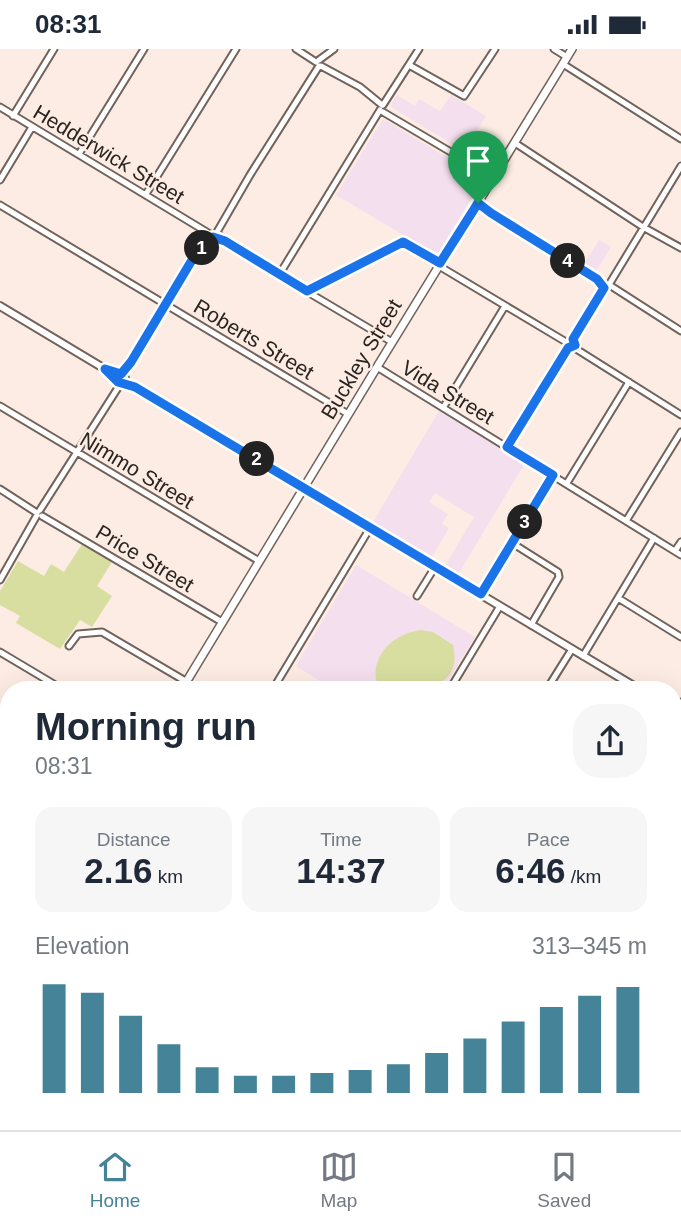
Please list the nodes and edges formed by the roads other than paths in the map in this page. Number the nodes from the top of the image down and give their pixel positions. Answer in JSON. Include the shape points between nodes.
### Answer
{"nodes":[{"id":1,"x":54,"y":49,"type":"edge"},
{"id":2,"x":144,"y":49,"type":"edge"},
{"id":3,"x":236,"y":49,"type":"edge"},
{"id":4,"x":296,"y":49,"type":"edge"},
{"id":5,"x":334,"y":49,"type":"edge"},
{"id":6,"x":419,"y":49,"type":"edge"},
{"id":7,"x":495,"y":49,"type":"edge"},
{"id":8,"x":554,"y":49,"type":"edge"},
{"id":9,"x":572,"y":49,"type":"edge"},
{"id":10,"x":319,"y":63,"type":"junction"},
{"id":11,"x":564,"y":63,"type":"junction"},
{"id":12,"x":409,"y":65,"type":"junction"},
{"id":13,"x":0,"y":107,"type":"edge"},
{"id":14,"x":383,"y":108,"type":"junction"},
{"id":15,"x":13,"y":115,"type":"junction"},
{"id":16,"x":32,"y":127,"type":"junction"},
{"id":17,"x":681,"y":139,"type":"edge"},
{"id":18,"x":513,"y":145,"type":"junction"},
{"id":19,"x":79,"y":154,"type":"junction"},
{"id":20,"x":681,"y":166,"type":"edge"},
{"id":21,"x":493,"y":177,"type":"junction"},
{"id":22,"x":0,"y":180,"type":"edge"},
{"id":23,"x":146,"y":194,"type":"junction"},
{"id":24,"x":0,"y":205,"type":"edge"},
{"id":25,"x":477,"y":205,"type":"junction"},
{"id":26,"x":644,"y":225,"type":"junction"},
{"id":27,"x":213,"y":234,"type":"junction"},
{"id":28,"x":681,"y":248,"type":"edge"},
{"id":29,"x":440,"y":265,"type":"junction"},
{"id":30,"x":279,"y":275,"type":"junction"},
{"id":31,"x":607,"y":286,"type":"junction"},
{"id":32,"x":307,"y":291,"type":"junction"},
{"id":33,"x":165,"y":305,"type":"junction"},
{"id":34,"x":0,"y":306,"type":"edge"},
{"id":35,"x":505,"y":306,"type":"junction"},
{"id":36,"x":681,"y":331,"type":"edge"},
{"id":37,"x":392,"y":342,"type":"junction"},
{"id":38,"x":570,"y":344,"type":"junction"},
{"id":39,"x":377,"y":367,"type":"junction"},
{"id":40,"x":121,"y":379,"type":"junction"},
{"id":41,"x":629,"y":382,"type":"junction"},
{"id":42,"x":0,"y":406,"type":"edge"},
{"id":43,"x":443,"y":408,"type":"junction"},
{"id":44,"x":348,"y":414,"type":"junction"},
{"id":45,"x":681,"y":415,"type":"edge"},
{"id":46,"x":681,"y":432,"type":"edge"},
{"id":47,"x":507,"y":447,"type":"junction"},
{"id":48,"x":77,"y":452,"type":"junction"},
{"id":49,"x":553,"y":475,"type":"junction"},
{"id":50,"x":567,"y":483,"type":"junction"},
{"id":51,"x":304,"y":488,"type":"junction"},
{"id":52,"x":0,"y":489,"type":"edge"},
{"id":53,"x":40,"y":513,"type":"junction"},
{"id":54,"x":626,"y":520,"type":"junction"},
{"id":55,"x":370,"y":528,"type":"junction"},
{"id":56,"x":654,"y":538,"type":"junction"},
{"id":57,"x":681,"y":542,"type":"edge"},
{"id":58,"x":512,"y":544,"type":"junction"},
{"id":59,"x":678,"y":553,"type":"edge"},
{"id":60,"x":259,"y":561,"type":"junction"},
{"id":61,"x":435,"y":567,"type":"junction"},
{"id":62,"x":2,"y":571,"type":"edge"},
{"id":63,"x":0,"y":580,"type":"edge"},
{"id":64,"x":481,"y":594,"type":"junction"},
{"id":65,"x":417,"y":596,"type":"dead end"},
{"id":66,"x":618,"y":598,"type":"junction"},
{"id":67,"x":500,"y":606,"type":"junction"},
{"id":68,"x":222,"y":622,"type":"junction"},
{"id":69,"x":531,"y":625,"type":"junction"},
{"id":70,"x":681,"y":637,"type":"edge"},
{"id":71,"x":69,"y":646,"type":"dead end"},
{"id":72,"x":572,"y":649,"type":"junction"},
{"id":73,"x":0,"y":652,"type":"edge"},
{"id":74,"x":583,"y":656,"type":"junction"},
{"id":75,"x":49,"y":681,"type":"edge"},
{"id":76,"x":177,"y":681,"type":"edge"},
{"id":77,"x":188,"y":681,"type":"edge"},
{"id":78,"x":278,"y":681,"type":"edge"},
{"id":79,"x":455,"y":681,"type":"edge"},
{"id":80,"x":552,"y":681,"type":"edge"},
{"id":81,"x":625,"y":681,"type":"edge"}],
"edges":[{"from":1,"to":15,"type":"street"},
{"from":2,"to":19,"type":"street"},
{"from":3,"to":23,"type":"street"},
{"from":4,"to":10,"type":"street"},
{"from":5,"to":10,"type":"street"},
{"from":6,"to":12,"type":"street"},
{"from":7,"to":12,"type":"street","via":[[464,96]]},
{"from":8,"to":11,"type":"street"},
{"from":9,"to":11,"type":"main road","name":"Buckley Street"},
{"from":10,"to":14,"type":"street"},
{"from":10,"to":27,"type":"street"},
{"from":11,"to":17,"type":"street"},
{"from":11,"to":18,"type":"main road","name":"Buckley Street"},
{"from":12,"to":14,"type":"street"},
{"from":13,"to":15,"type":"street","name":"Hedderwick Street"},
{"from":14,"to":21,"type":"street"},
{"from":14,"to":30,"type":"street"},
{"from":15,"to":16,"type":"street","name":"Hedderwick Street"},
{"from":16,"to":19,"type":"street","name":"Hedderwick Street"},
{"from":16,"to":22,"type":"street"},
{"from":18,"to":21,"type":"main road","name":"Buckley Street"},
{"from":18,"to":26,"type":"street"},
{"from":19,"to":23,"type":"street","name":"Hedderwick Street"},
{"from":20,"to":26,"type":"street"},
{"from":21,"to":25,"type":"main road","name":"Buckley Street"},
{"from":23,"to":27,"type":"street","name":"Hedderwick Street"},
{"from":24,"to":33,"type":"street","name":"Roberts Street"},
{"from":25,"to":29,"type":"main road","name":"Buckley Street"},
{"from":25,"to":31,"type":"street"},
{"from":26,"to":28,"type":"street"},
{"from":26,"to":31,"type":"street"},
{"from":27,"to":30,"type":"street","name":"Hedderwick Street"},
{"from":27,"to":33,"type":"street"},
{"from":29,"to":32,"type":"street","via":[[403,242]]},
{"from":29,"to":35,"type":"street"},
{"from":29,"to":37,"type":"main road","name":"Buckley Street"},
{"from":30,"to":32,"type":"street","name":"Hedderwick Street"},
{"from":31,"to":36,"type":"street"},
{"from":31,"to":38,"type":"street"},
{"from":32,"to":37,"type":"street","name":"Hedderwick Street"},
{"from":33,"to":40,"type":"street"},
{"from":33,"to":44,"type":"street","name":"Roberts Street"},
{"from":34,"to":40,"type":"street"},
{"from":35,"to":38,"type":"street"},
{"from":35,"to":43,"type":"street"},
{"from":37,"to":39,"type":"main road","name":"Buckley Street"},
{"from":38,"to":41,"type":"street"},
{"from":38,"to":47,"type":"street"},
{"from":39,"to":43,"type":"street","name":"Vida Street"},
{"from":39,"to":44,"type":"main road","name":"Buckley Street"},
{"from":40,"to":48,"type":"street"},
{"from":40,"to":51,"type":"street"},
{"from":41,"to":45,"type":"street"},
{"from":41,"to":50,"type":"street"},
{"from":42,"to":48,"type":"street","name":"Nimmo Street"},
{"from":43,"to":47,"type":"street","name":"Vida Street"},
{"from":44,"to":51,"type":"main road","name":"Buckley Street"},
{"from":46,"to":54,"type":"street"},
{"from":47,"to":49,"type":"street","name":"Vida Street"},
{"from":48,"to":53,"type":"street"},
{"from":48,"to":60,"type":"street","name":"Nimmo Street"},
{"from":49,"to":50,"type":"street","name":"Vida Street"},
{"from":49,"to":58,"type":"street"},
{"from":50,"to":54,"type":"street","name":"Vida Street"},
{"from":51,"to":55,"type":"street"},
{"from":51,"to":60,"type":"main road","name":"Buckley Street"},
{"from":52,"to":53,"type":"street","name":"Price Street"},
{"from":53,"to":62,"type":"street"},
{"from":53,"to":68,"type":"street","name":"Price Street"},
{"from":54,"to":56,"type":"street","name":"Vida Street"},
{"from":55,"to":61,"type":"street"},
{"from":55,"to":78,"type":"street"},
{"from":56,"to":59,"type":"street","name":"Vida Street"},
{"from":56,"to":66,"type":"street"},
{"from":57,"to":59,"type":"street"},
{"from":58,"to":64,"type":"street"},
{"from":58,"to":69,"type":"street","via":[[558,572]]},
{"from":60,"to":68,"type":"main road","name":"Buckley Street"},
{"from":61,"to":64,"type":"street"},
{"from":61,"to":65,"type":"street"},
{"from":62,"to":63,"type":"street"},
{"from":64,"to":67,"type":"street"},
{"from":66,"to":70,"type":"street"},
{"from":66,"to":74,"type":"street"},
{"from":67,"to":69,"type":"street"},
{"from":67,"to":79,"type":"street"},
{"from":68,"to":77,"type":"main road","name":"Buckley Street"},
{"from":69,"to":72,"type":"street"},
{"from":71,"to":76,"type":"street","via":[[78,634],[102,632]]},
{"from":72,"to":74,"type":"street"},
{"from":72,"to":80,"type":"street"},
{"from":73,"to":75,"type":"street"},
{"from":74,"to":81,"type":"street"}]}
